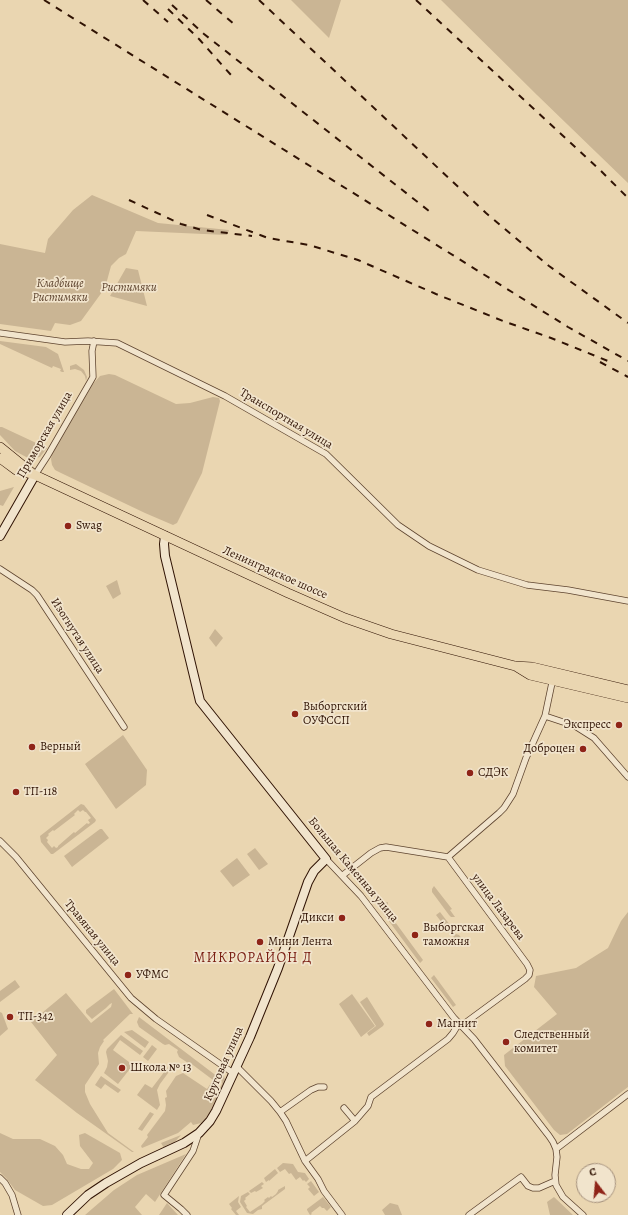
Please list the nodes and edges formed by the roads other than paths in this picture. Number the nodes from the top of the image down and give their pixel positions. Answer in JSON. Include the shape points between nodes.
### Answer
{"nodes":[{"id":1,"x":0,"y":333,"type":"edge"},
{"id":2,"x":94,"y":341,"type":"junction"},
{"id":3,"x":0,"y":447,"type":"edge"},
{"id":4,"x":0,"y":458,"type":"edge"},
{"id":5,"x":35,"y":475,"type":"junction"},
{"id":6,"x":0,"y":536,"type":"edge"},
{"id":7,"x":165,"y":536,"type":"junction"},
{"id":8,"x":0,"y":569,"type":"edge"},
{"id":9,"x":628,"y":601,"type":"edge"},
{"id":10,"x":553,"y":676,"type":"junction"},
{"id":11,"x":628,"y":690,"type":"edge"},
{"id":12,"x":628,"y":698,"type":"edge"},
{"id":13,"x":545,"y":716,"type":"junction"},
{"id":14,"x":124,"y":727,"type":"dead end"},
{"id":15,"x":628,"y":777,"type":"edge"},
{"id":16,"x":0,"y":841,"type":"edge"},
{"id":17,"x":448,"y":857,"type":"junction"},
{"id":18,"x":326,"y":859,"type":"junction"},
{"id":19,"x":343,"y":875,"type":"junction"},
{"id":20,"x":460,"y":1024,"type":"junction"},
{"id":21,"x":235,"y":1069,"type":"junction"},
{"id":22,"x":324,"y":1087,"type":"dead end"},
{"id":23,"x":628,"y":1094,"type":"edge"},
{"id":24,"x":344,"y":1108,"type":"dead end"},
{"id":25,"x":280,"y":1112,"type":"junction"},
{"id":26,"x":355,"y":1121,"type":"junction"},
{"id":27,"x":199,"y":1133,"type":"junction"},
{"id":28,"x":556,"y":1149,"type":"junction"},
{"id":29,"x":305,"y":1162,"type":"junction"},
{"id":30,"x":0,"y":1178,"type":"edge"},
{"id":31,"x":555,"y":1181,"type":"junction"},
{"id":32,"x":18,"y":1215,"type":"edge"},
{"id":33,"x":67,"y":1215,"type":"edge"},
{"id":34,"x":187,"y":1215,"type":"edge"},
{"id":35,"x":342,"y":1215,"type":"edge"},
{"id":36,"x":468,"y":1215,"type":"edge"},
{"id":37,"x":583,"y":1215,"type":"edge"}],
"edges":[{"from":1,"to":2,"type":"street","name":"Транспортная улица","via":[[64,342]]},
{"from":2,"to":5,"type":"street","name":"Приморская улица","via":[[93,377]]},
{"from":2,"to":9,"type":"street","name":"Транспортная улица","via":[[117,343],[225,396],[326,454],[398,525],[428,546],[478,570],[527,586],[568,590]]},
{"from":3,"to":5,"type":"main road","name":"Ленинградское шоссе"},
{"from":4,"to":5,"type":"main road","name":"Ленинградское шоссе","via":[[16,470]]},
{"from":5,"to":6,"type":"street","name":"Приморская улица"},
{"from":5,"to":7,"type":"main road","name":"Ленинградское шоссе"},
{"from":7,"to":10,"type":"main road","name":"Ленинградское шоссе","via":[[345,618],[390,634],[515,666],[530,675]]},
{"from":7,"to":18,"type":"street","name":"Большая Каменная улица","via":[[165,556],[200,701]]},
{"from":8,"to":14,"type":"street","name":"Изогнутая улица","via":[[37,595]]},
{"from":10,"to":11,"type":"main road","name":"Ленинградское шоссе"},
{"from":10,"to":12,"type":"main road","name":"Ленинградское шоссе"},
{"from":10,"to":13,"type":"street"},
{"from":13,"to":15,"type":"street","via":[[576,726],[594,738]]},
{"from":13,"to":17,"type":"street","via":[[513,794],[504,808]]},
{"from":16,"to":21,"type":"street","name":"Травяная улица","via":[[132,998],[147,1012]]},
{"from":17,"to":19,"type":"street","via":[[380,848]]},
{"from":17,"to":20,"type":"street","name":"улица Лазарева","via":[[530,970],[525,979]]},
{"from":18,"to":19,"type":"street","name":"Большая Каменная улица"},
{"from":18,"to":21,"type":"street","name":"Круговая улица","via":[[314,871],[308,882],[278,968]]},
{"from":19,"to":20,"type":"street","name":"Большая Каменная улица"},
{"from":20,"to":26,"type":"street","via":[[448,1039],[371,1097],[368,1106]]},
{"from":20,"to":28,"type":"street","name":"Большая Каменная улица","via":[[545,1130]]},
{"from":21,"to":25,"type":"street","name":"Травяная улица"},
{"from":21,"to":27,"type":"street","name":"Круговая улица","via":[[216,1111]]},
{"from":22,"to":25,"type":"street","via":[[311,1090]]},
{"from":23,"to":28,"type":"street"},
{"from":24,"to":26,"type":"street"},
{"from":25,"to":29,"type":"street","name":"Травяная улица"},
{"from":26,"to":29,"type":"street"},
{"from":27,"to":33,"type":"street","name":"Круговая улица","via":[[106,1183]]},
{"from":27,"to":34,"type":"street","via":[[193,1151],[164,1195]]},
{"from":28,"to":31,"type":"street","name":"Большая Каменная улица"},
{"from":29,"to":35,"type":"street","name":"Травяная улица"},
{"from":30,"to":32,"type":"street","via":[[12,1195]]},
{"from":31,"to":36,"type":"street","via":[[533,1188],[521,1177]]},
{"from":31,"to":37,"type":"street","via":[[558,1190]]}]}
